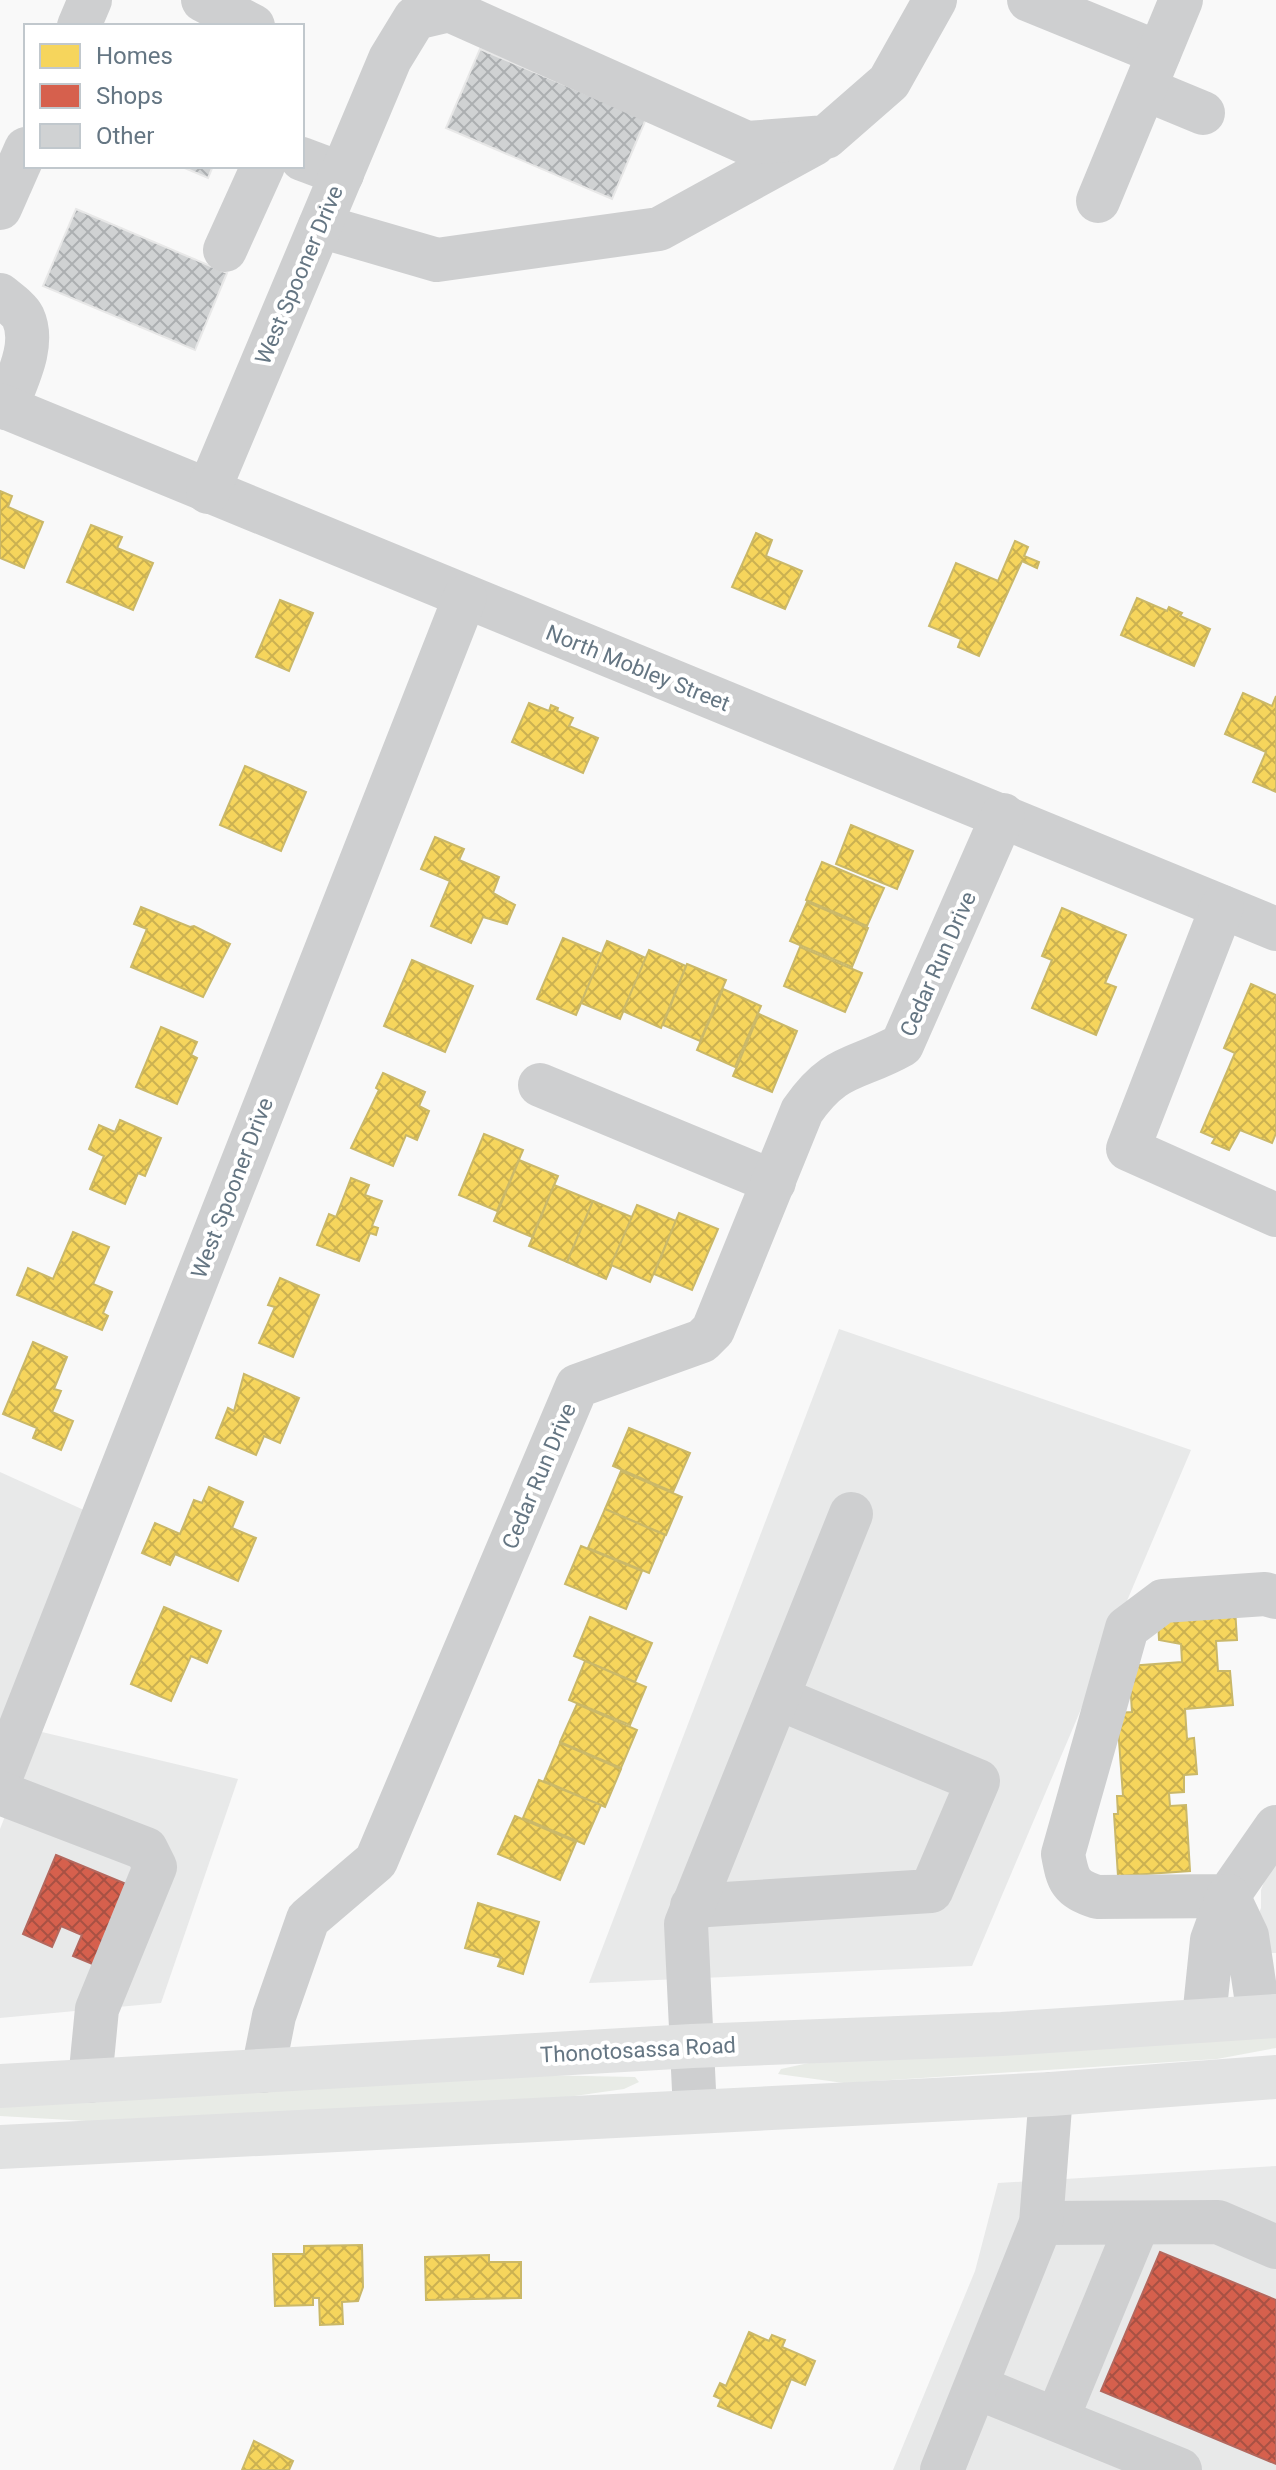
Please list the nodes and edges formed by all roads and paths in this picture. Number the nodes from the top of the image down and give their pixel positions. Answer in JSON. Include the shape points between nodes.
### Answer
{"nodes":[{"id":1,"x":90,"y":0,"type":"edge"},
{"id":2,"x":203,"y":0,"type":"edge"},
{"id":3,"x":935,"y":0,"type":"edge"},
{"id":4,"x":1029,"y":0,"type":"edge"},
{"id":5,"x":1181,"y":0,"type":"edge"},
{"id":6,"x":80,"y":24,"type":"edge"},
{"id":7,"x":249,"y":24,"type":"edge"},
{"id":8,"x":1152,"y":71,"type":"junction"},
{"id":9,"x":1203,"y":113,"type":"dead end"},
{"id":10,"x":826,"y":137,"type":"junction"},
{"id":11,"x":24,"y":154,"type":"edge"},
{"id":12,"x":322,"y":167,"type":"edge"},
{"id":13,"x":262,"y":168,"type":"edge"},
{"id":14,"x":1098,"y":201,"type":"dead end"},
{"id":15,"x":0,"y":208,"type":"edge"},
{"id":16,"x":320,"y":226,"type":"junction"},
{"id":17,"x":225,"y":250,"type":"dead end"},
{"id":18,"x":0,"y":295,"type":"edge"},
{"id":19,"x":3,"y":406,"type":"edge"},
{"id":20,"x":208,"y":492,"type":"junction"},
{"id":21,"x":465,"y":597,"type":"junction"},
{"id":22,"x":1003,"y":815,"type":"junction"},
{"id":23,"x":1222,"y":907,"type":"junction"},
{"id":24,"x":1276,"y":929,"type":"edge"},
{"id":25,"x":540,"y":1085,"type":"dead end"},
{"id":26,"x":774,"y":1182,"type":"junction"},
{"id":27,"x":1276,"y":1215,"type":"edge"},
{"id":28,"x":851,"y":1514,"type":"dead end"},
{"id":29,"x":1276,"y":1597,"type":"edge"},
{"id":30,"x":778,"y":1698,"type":"junction"},
{"id":31,"x":0,"y":1779,"type":"edge"},
{"id":32,"x":0,"y":1793,"type":"edge"},
{"id":33,"x":1276,"y":1827,"type":"edge"},
{"id":34,"x":1228,"y":1896,"type":"junction"},
{"id":35,"x":692,"y":1906,"type":"junction"},
{"id":36,"x":1268,"y":2016,"type":"edge"},
{"id":37,"x":1204,"y":2018,"type":"junction"},
{"id":38,"x":692,"y":2046,"type":"junction"},
{"id":39,"x":0,"y":2058,"type":"edge"},
{"id":40,"x":263,"y":2071,"type":"junction"},
{"id":41,"x":1276,"y":2077,"type":"edge"},
{"id":42,"x":90,"y":2081,"type":"junction"},
{"id":43,"x":20,"y":2085,"type":"edge"},
{"id":44,"x":1051,"y":2094,"type":"junction"},
{"id":45,"x":695,"y":2111,"type":"junction"},
{"id":46,"x":0,"y":2147,"type":"edge"},
{"id":47,"x":1041,"y":2223,"type":"junction"},
{"id":48,"x":1138,"y":2223,"type":"junction"},
{"id":49,"x":1276,"y":2247,"type":"edge"},
{"id":50,"x":976,"y":2387,"type":"junction"},
{"id":51,"x":1057,"y":2419,"type":"junction"},
{"id":52,"x":942,"y":2470,"type":"edge"},
{"id":53,"x":1180,"y":2470,"type":"edge"}],
"edges":[{"from":1,"to":6,"type":"street"},
{"from":2,"to":7,"type":"street"},
{"from":3,"to":10,"type":"street","via":[[889,82]]},
{"from":4,"to":8,"type":"street"},
{"from":5,"to":8,"type":"street"},
{"from":8,"to":9,"type":"street"},
{"from":8,"to":14,"type":"street"},
{"from":10,"to":12,"type":"street","name":"West Spooner Drive","via":[[747,143],[449,10],[415,18]]},
{"from":10,"to":16,"type":"street","via":[[659,229],[437,260]]},
{"from":11,"to":15,"type":"street"},
{"from":12,"to":16,"type":"street","name":"West Spooner Drive"},
{"from":13,"to":17,"type":"street"},
{"from":16,"to":20,"type":"street","name":"West Spooner Drive"},
{"from":18,"to":19,"type":"street","via":[[22,315],[27,338],[24,361]]},
{"from":19,"to":20,"type":"street","name":"North Mobley Street"},
{"from":20,"to":21,"type":"street","name":"North Mobley Street"},
{"from":21,"to":22,"type":"street","name":"North Mobley Street"},
{"from":21,"to":31,"type":"street","name":"West Spooner Drive"},
{"from":22,"to":23,"type":"street","name":"North Mobley Street"},
{"from":22,"to":26,"type":"street","name":"Cedar Run Drive","via":[[902,1045],[874,1061],[846,1067],[819,1087],[802,1111]]},
{"from":23,"to":24,"type":"street","name":"North Mobley Street"},
{"from":23,"to":27,"type":"street","via":[[1128,1149]]},
{"from":25,"to":26,"type":"street"},
{"from":26,"to":40,"type":"street","name":"Cedar Run Drive","via":[[720,1317],[702,1341],[577,1386],[376,1861],[308,1919],[274,2016]]},
{"from":28,"to":30,"type":"street"},
{"from":29,"to":34,"type":"street","via":[[1163,1601],[1127,1628],[1063,1854],[1067,1876],[1077,1891],[1097,1897]]},
{"from":30,"to":35,"type":"street"},
{"from":30,"to":35,"type":"street","via":[[978,1781],[931,1891]]},
{"from":32,"to":42,"type":"street","via":[[146,1849],[153,1857],[155,1867],[97,2009]]},
{"from":33,"to":34,"type":"street"},
{"from":34,"to":36,"type":"street","via":[[1247,1936]]},
{"from":34,"to":37,"type":"street","via":[[1212,1940]]},
{"from":35,"to":38,"type":"street","via":[[686,1924]]},
{"from":36,"to":37,"type":"main road","name":"Thonotosassa Road"},
{"from":37,"to":38,"type":"main road","name":"Thonotosassa Road","via":[[1002,2034]]},
{"from":38,"to":40,"type":"main road","name":"Thonotosassa Road"},
{"from":38,"to":45,"type":"street"},
{"from":39,"to":43,"type":"main road"},
{"from":40,"to":42,"type":"main road","name":"Thonotosassa Road"},
{"from":41,"to":44,"type":"main road"},
{"from":42,"to":43,"type":"main road","name":"Thonotosassa Road"},
{"from":44,"to":45,"type":"main road"},
{"from":44,"to":47,"type":"street"},
{"from":45,"to":46,"type":"main road"},
{"from":47,"to":48,"type":"street"},
{"from":47,"to":50,"type":"street"},
{"from":48,"to":49,"type":"street","via":[[1218,2222]]},
{"from":48,"to":51,"type":"street"},
{"from":50,"to":51,"type":"street"},
{"from":50,"to":52,"type":"street"},
{"from":51,"to":53,"type":"street"}]}
